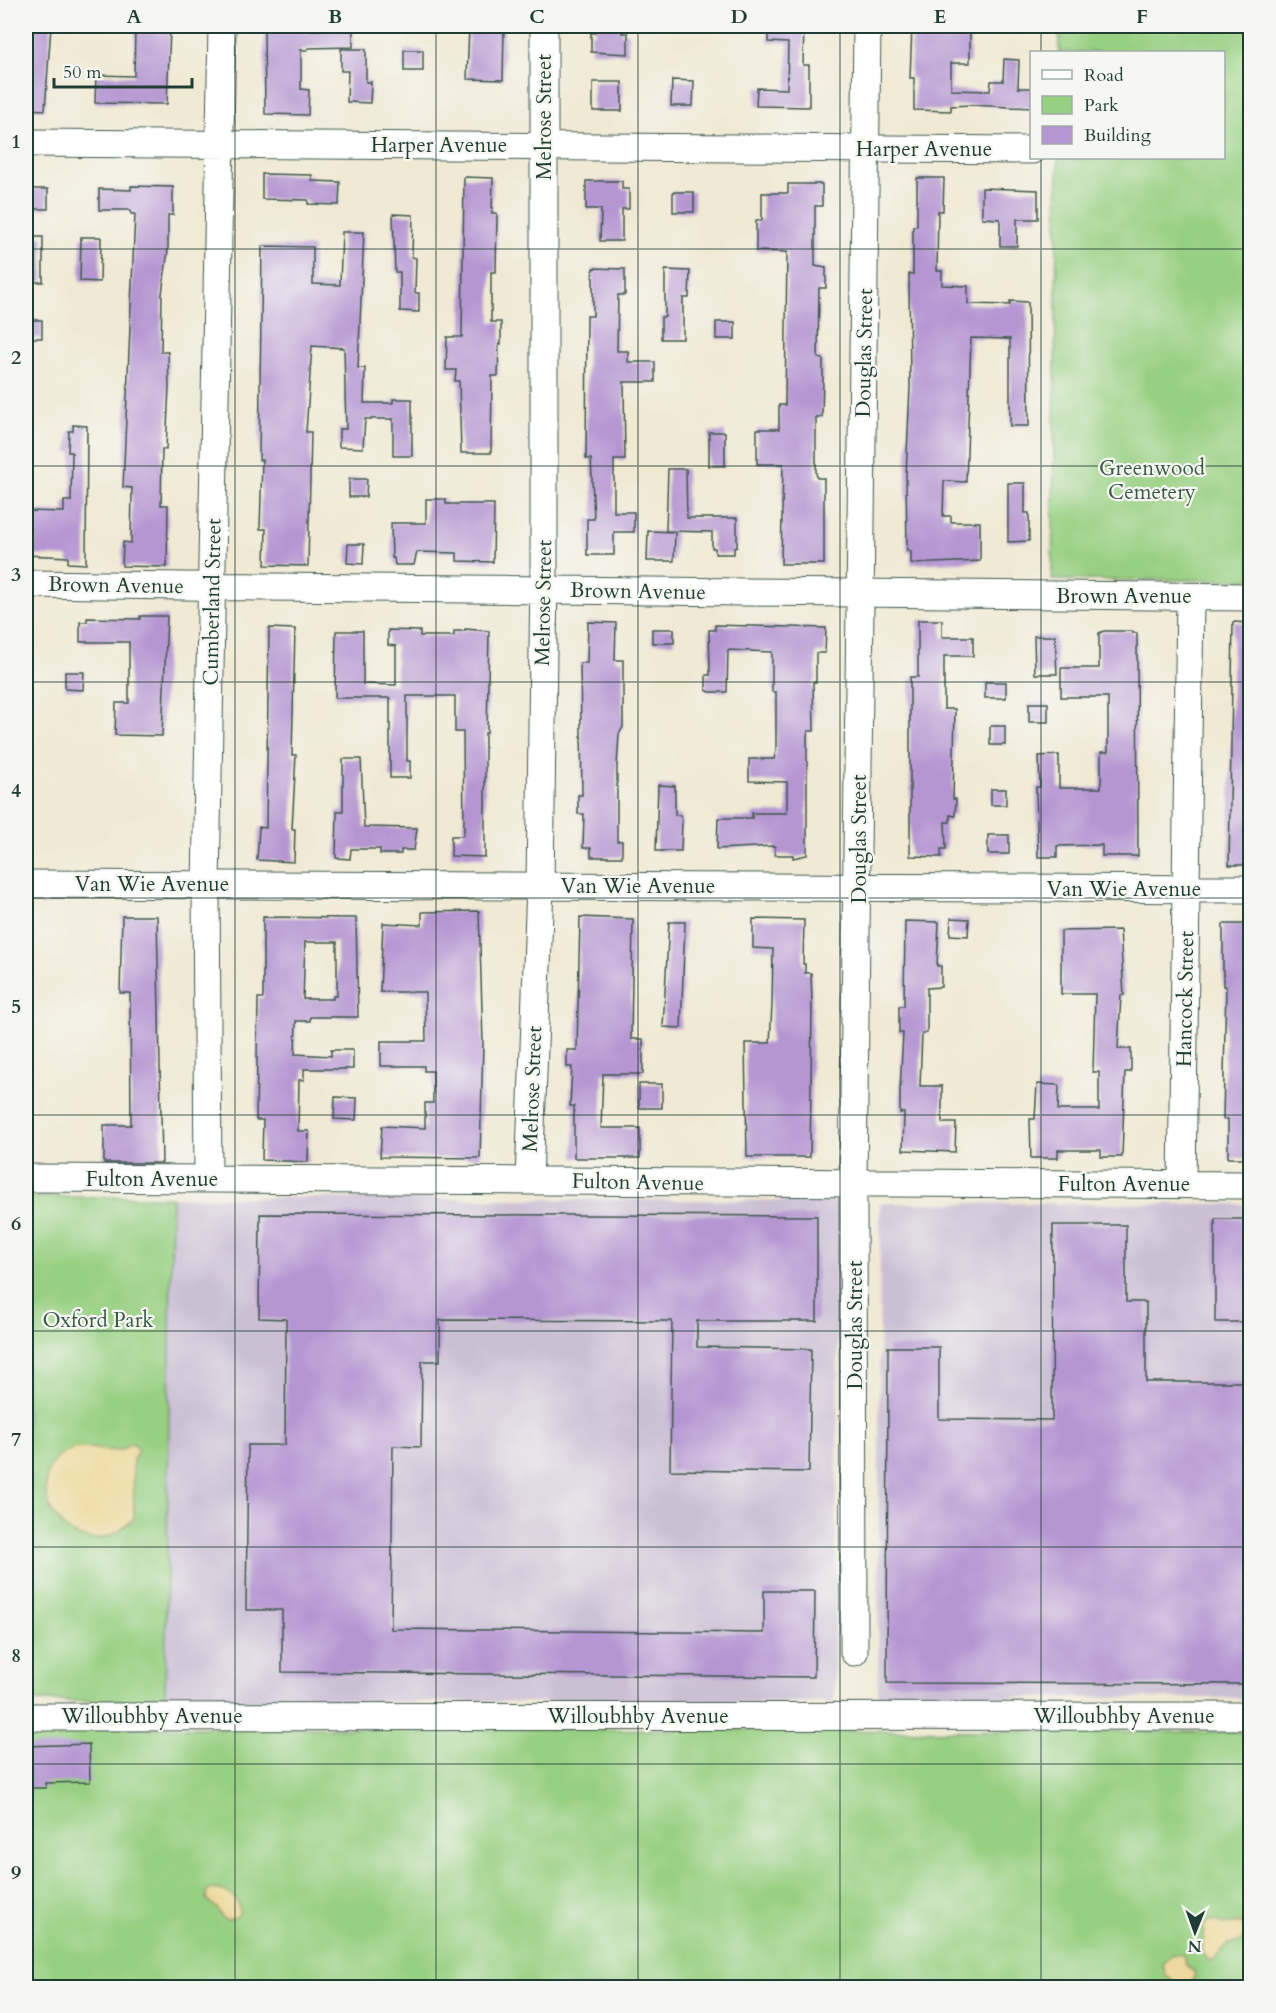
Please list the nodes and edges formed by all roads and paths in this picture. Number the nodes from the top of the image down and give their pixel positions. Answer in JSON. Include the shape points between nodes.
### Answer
{"nodes":[{"id":1,"x":222,"y":26,"type":"edge"},
{"id":2,"x":544,"y":26,"type":"edge"},
{"id":3,"x":867,"y":26,"type":"edge"},
{"id":4,"x":26,"y":143,"type":"edge"},
{"id":5,"x":221,"y":144,"type":"junction"},
{"id":6,"x":543,"y":145,"type":"junction"},
{"id":7,"x":866,"y":149,"type":"junction"},
{"id":8,"x":1030,"y":150,"type":"edge"},
{"id":9,"x":26,"y":584,"type":"edge"},
{"id":10,"x":212,"y":586,"type":"junction"},
{"id":11,"x":543,"y":589,"type":"junction"},
{"id":12,"x":861,"y":596,"type":"junction"},
{"id":13,"x":1190,"y":597,"type":"junction"},
{"id":14,"x":1251,"y":597,"type":"edge"},
{"id":15,"x":26,"y":884,"type":"edge"},
{"id":16,"x":206,"y":885,"type":"junction"},
{"id":17,"x":540,"y":886,"type":"junction"},
{"id":18,"x":859,"y":887,"type":"junction"},
{"id":19,"x":1186,"y":889,"type":"junction"},
{"id":20,"x":1251,"y":889,"type":"edge"},
{"id":21,"x":26,"y":1178,"type":"edge"},
{"id":22,"x":208,"y":1179,"type":"junction"},
{"id":23,"x":529,"y":1181,"type":"junction"},
{"id":24,"x":854,"y":1183,"type":"junction"},
{"id":25,"x":1182,"y":1185,"type":"junction"},
{"id":26,"x":1251,"y":1185,"type":"edge"},
{"id":27,"x":854,"y":1652,"type":"dead end"},
{"id":28,"x":1251,"y":1716,"type":"edge"},
{"id":29,"x":26,"y":1717,"type":"edge"}],
"edges":[{"from":1,"to":5,"type":"street","name":"Cumberland Street"},
{"from":2,"to":6,"type":"street","name":"Melrose Street"},
{"from":3,"to":7,"type":"street","name":"Douglas Street"},
{"from":4,"to":5,"type":"street","name":"Harper Avenue"},
{"from":5,"to":6,"type":"street","name":"Harper Avenue"},
{"from":5,"to":10,"type":"street","name":"Cumberland Street"},
{"from":6,"to":7,"type":"street","name":"Harper Avenue"},
{"from":6,"to":11,"type":"street","name":"Melrose Street"},
{"from":7,"to":8,"type":"street","name":"Harper Avenue"},
{"from":7,"to":12,"type":"street","name":"Douglas Street"},
{"from":9,"to":10,"type":"street","name":"Brown Avenue"},
{"from":10,"to":11,"type":"street","name":"Brown Avenue"},
{"from":10,"to":16,"type":"street","name":"Cumberland Street"},
{"from":11,"to":12,"type":"street","name":"Brown Avenue"},
{"from":11,"to":17,"type":"street","name":"Melrose Street"},
{"from":12,"to":13,"type":"street","name":"Brown Avenue"},
{"from":12,"to":18,"type":"street","name":"Douglas Street"},
{"from":13,"to":14,"type":"street","name":"Brown Avenue"},
{"from":13,"to":19,"type":"street","name":"Hancock Street"},
{"from":15,"to":16,"type":"street","name":"Van Wie Avenue"},
{"from":16,"to":17,"type":"street","name":"Van Wie Avenue"},
{"from":16,"to":22,"type":"street","name":"Cumberland Street"},
{"from":17,"to":18,"type":"street","name":"Van Wie Avenue"},
{"from":17,"to":23,"type":"street","name":"Melrose Street"},
{"from":18,"to":19,"type":"street","name":"Van Wie Avenue"},
{"from":18,"to":24,"type":"street","name":"Douglas Street"},
{"from":19,"to":20,"type":"street","name":"Van Wie Avenue"},
{"from":19,"to":25,"type":"street","name":"Hancock Street"},
{"from":21,"to":22,"type":"street","name":"Fulton Avenue"},
{"from":22,"to":23,"type":"street","name":"Fulton Avenue"},
{"from":23,"to":24,"type":"street","name":"Fulton Avenue"},
{"from":24,"to":25,"type":"street","name":"Fulton Avenue"},
{"from":24,"to":27,"type":"street","name":"Douglas Street"},
{"from":25,"to":26,"type":"street","name":"Fulton Avenue"},
{"from":28,"to":29,"type":"street","name":"Willoubhby Avenue"}]}
